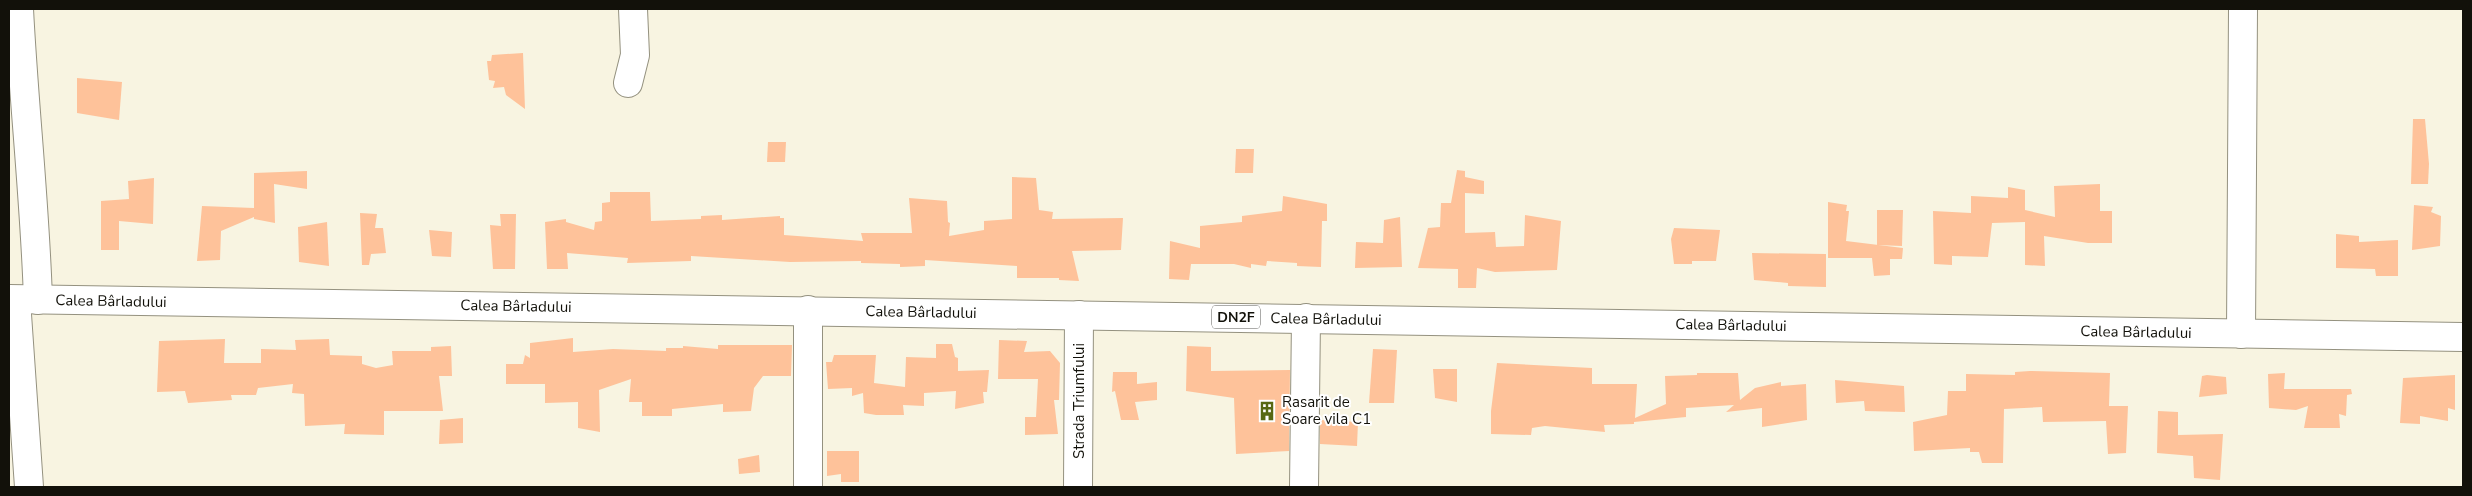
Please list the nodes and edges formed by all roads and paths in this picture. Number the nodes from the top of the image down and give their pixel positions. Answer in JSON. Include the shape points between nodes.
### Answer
{"nodes":[{"id":1,"x":19,"y":9,"type":"edge"},
{"id":2,"x":634,"y":9,"type":"edge"},
{"id":3,"x":2243,"y":9,"type":"edge"},
{"id":4,"x":628,"y":83,"type":"dead end"},
{"id":5,"x":21,"y":300,"type":"edge"},
{"id":6,"x":808,"y":310,"type":"junction"},
{"id":7,"x":1079,"y":315,"type":"junction"},
{"id":8,"x":1306,"y":318,"type":"junction"},
{"id":9,"x":2241,"y":334,"type":"junction"},
{"id":10,"x":2463,"y":337,"type":"edge"},
{"id":11,"x":29,"y":487,"type":"edge"},
{"id":12,"x":808,"y":487,"type":"edge"},
{"id":13,"x":1078,"y":487,"type":"edge"},
{"id":14,"x":1304,"y":487,"type":"edge"}],
"edges":[{"from":1,"to":5,"type":"main road","via":[[36,228]]},
{"from":2,"to":4,"type":"main road","via":[[635,56]]},
{"from":3,"to":9,"type":"main road"},
{"from":5,"to":6,"type":"main road","name":"Calea Bârladului","number":"DN2F"},
{"from":5,"to":11,"type":"main road"},
{"from":6,"to":7,"type":"main road","name":"Calea Bârladului","number":"DN2F"},
{"from":6,"to":12,"type":"main road"},
{"from":7,"to":8,"type":"main road","name":"Calea Bârladului","number":"DN2F"},
{"from":7,"to":13,"type":"main road","name":"Strada Triumfului"},
{"from":8,"to":9,"type":"main road","name":"Calea Bârladului","number":"DN2F"},
{"from":8,"to":14,"type":"main road"},
{"from":9,"to":10,"type":"main road","name":"Calea Bârladului","number":"DN2F"}]}
